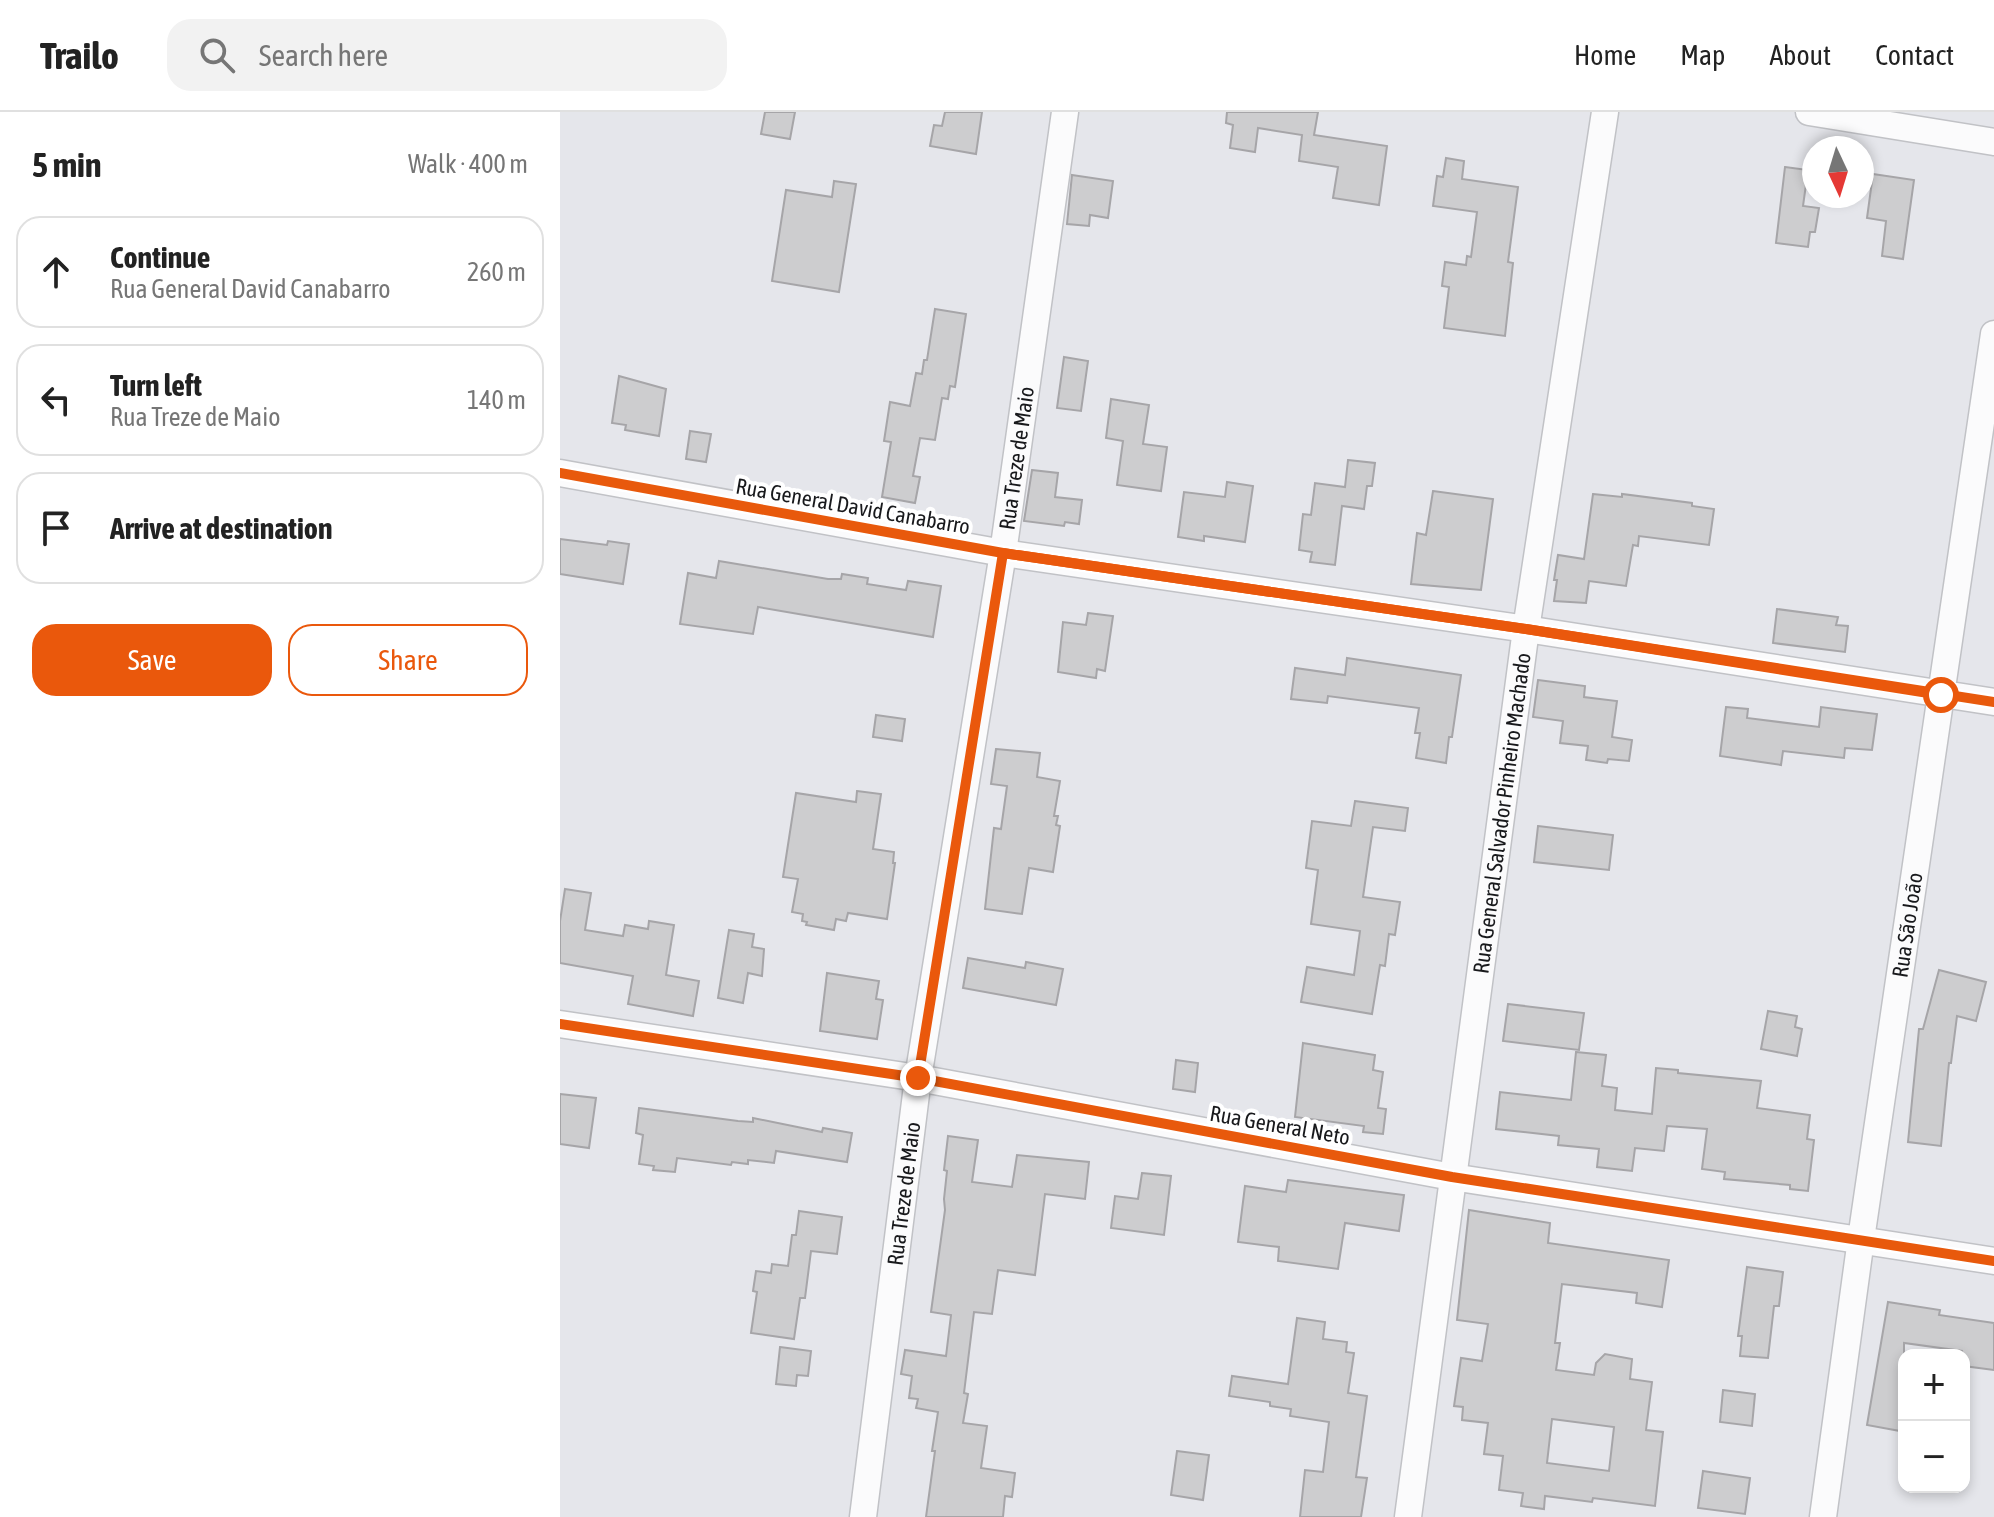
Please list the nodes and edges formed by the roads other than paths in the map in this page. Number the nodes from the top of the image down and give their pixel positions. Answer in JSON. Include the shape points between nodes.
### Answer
{"nodes":[{"id":1,"x":1065,"y":112,"type":"edge"},
{"id":2,"x":1605,"y":112,"type":"edge"},
{"id":3,"x":1809,"y":112,"type":"edge"},
{"id":4,"x":1994,"y":142,"type":"edge"},
{"id":5,"x":1994,"y":334,"type":"edge"},
{"id":6,"x":560,"y":473,"type":"edge"},
{"id":7,"x":1003,"y":553,"type":"junction"},
{"id":8,"x":1526,"y":629,"type":"junction"},
{"id":9,"x":1941,"y":695,"type":"junction"},
{"id":10,"x":1994,"y":702,"type":"edge"},
{"id":11,"x":560,"y":1024,"type":"edge"},
{"id":12,"x":918,"y":1078,"type":"junction"},
{"id":13,"x":1452,"y":1177,"type":"junction"},
{"id":14,"x":1861,"y":1239,"type":"junction"},
{"id":15,"x":1994,"y":1261,"type":"edge"},
{"id":16,"x":863,"y":1517,"type":"edge"},
{"id":17,"x":1408,"y":1517,"type":"edge"},
{"id":18,"x":1823,"y":1517,"type":"edge"}],
"edges":[{"from":1,"to":7,"type":"street","name":"Rua Treze de Maio"},
{"from":2,"to":8,"type":"street","name":"Rua General Salvador Pinheiro Machado"},
{"from":3,"to":4,"type":"street"},
{"from":5,"to":9,"type":"street","name":"Rua São João"},
{"from":6,"to":7,"type":"street","name":"Rua General David Canabarro"},
{"from":7,"to":8,"type":"street","name":"Rua General David Canabarro"},
{"from":7,"to":12,"type":"street","name":"Rua Treze de Maio"},
{"from":8,"to":9,"type":"street","name":"Rua General David Canabarro"},
{"from":8,"to":13,"type":"street","name":"Rua General Salvador Pinheiro Machado"},
{"from":9,"to":10,"type":"street","name":"Rua General David Canabarro"},
{"from":9,"to":14,"type":"street","name":"Rua São João"},
{"from":11,"to":12,"type":"street","name":"Rua General Neto"},
{"from":12,"to":13,"type":"street","name":"Rua General Neto"},
{"from":12,"to":16,"type":"street","name":"Rua Treze de Maio"},
{"from":13,"to":14,"type":"street","name":"Rua General Neto"},
{"from":13,"to":17,"type":"street","name":"Rua General Salvador Pinheiro Machado"},
{"from":14,"to":15,"type":"street","name":"Rua General Neto"},
{"from":14,"to":18,"type":"street","name":"Rua São João"}]}
